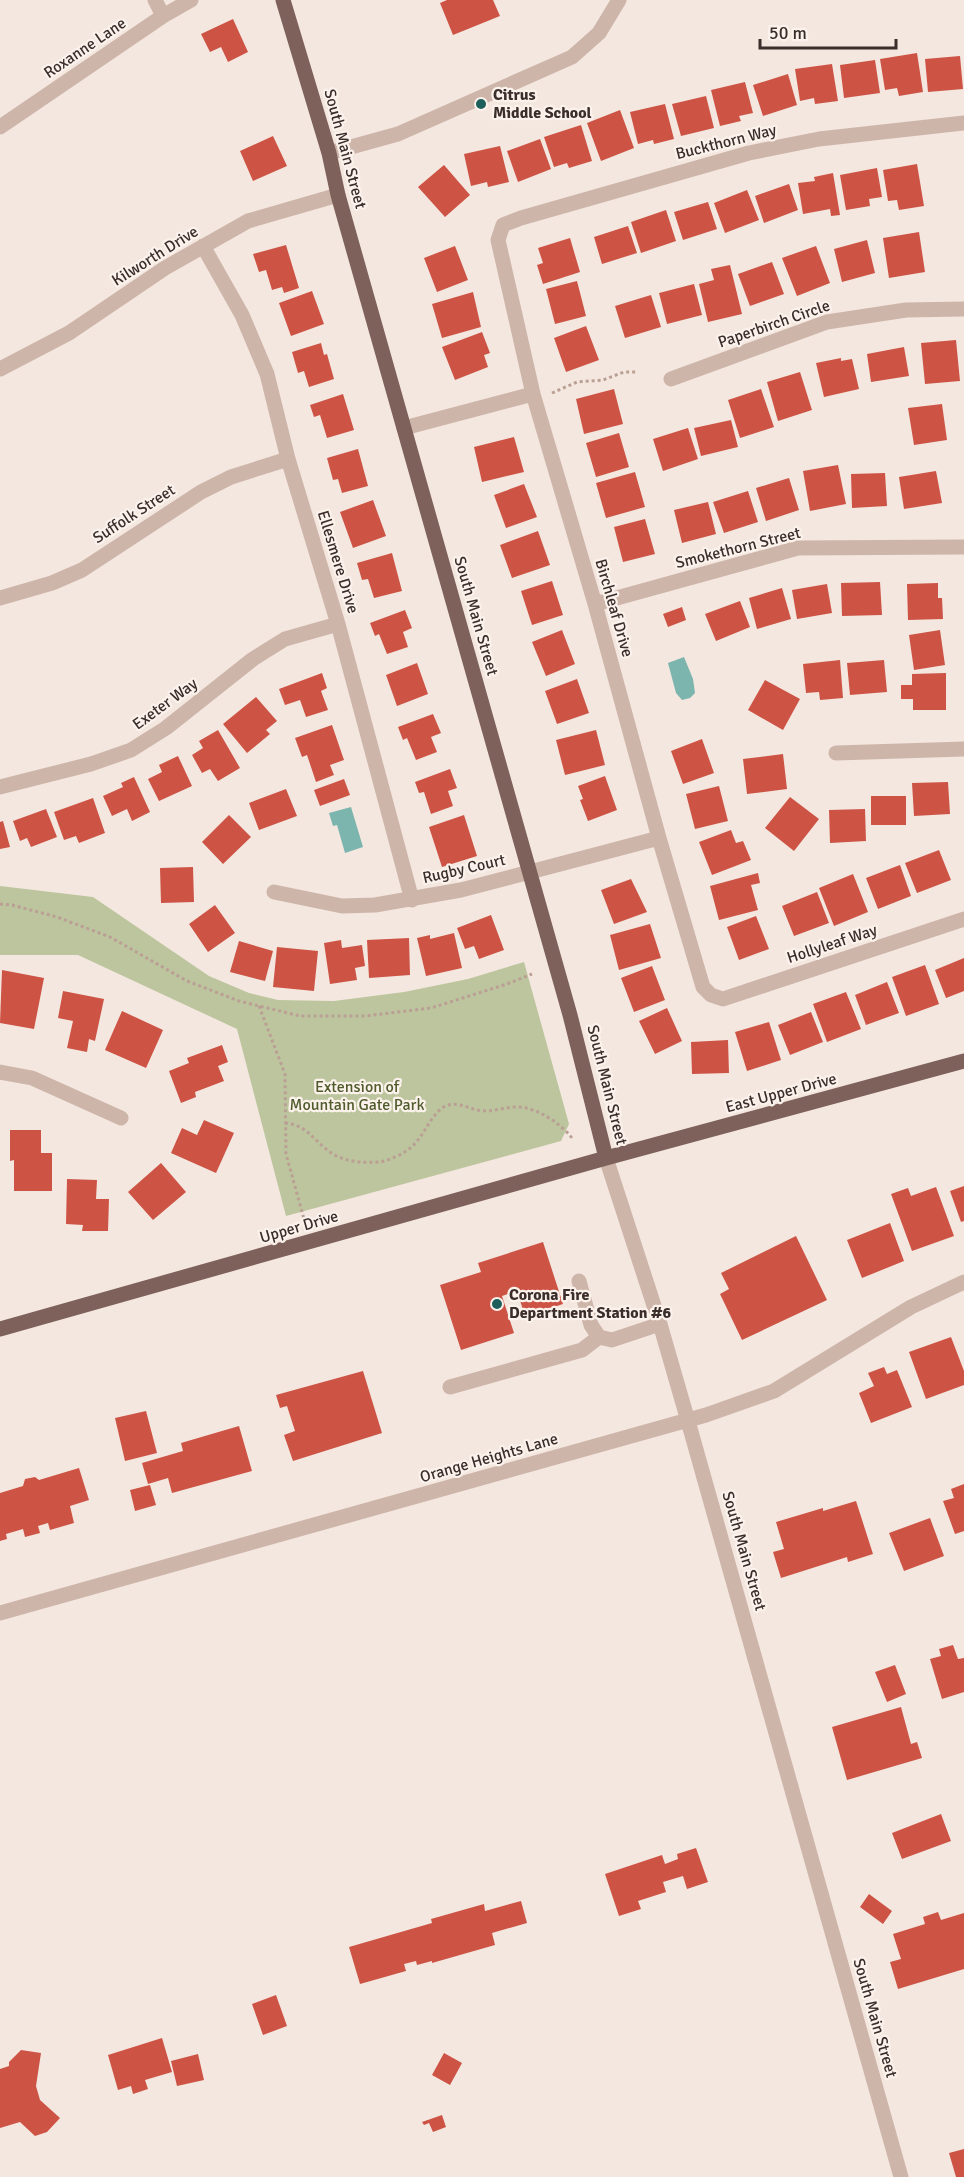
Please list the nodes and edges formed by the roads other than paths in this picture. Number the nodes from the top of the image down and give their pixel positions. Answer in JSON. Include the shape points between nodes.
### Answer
{"nodes":[{"id":1,"x":155,"y":0,"type":"edge"},
{"id":2,"x":191,"y":0,"type":"edge"},
{"id":3,"x":283,"y":0,"type":"edge"},
{"id":4,"x":619,"y":0,"type":"edge"},
{"id":5,"x":163,"y":16,"type":"junction"},
{"id":6,"x":964,"y":123,"type":"edge"},
{"id":7,"x":0,"y":127,"type":"edge"},
{"id":8,"x":329,"y":153,"type":"junction"},
{"id":9,"x":339,"y":195,"type":"junction"},
{"id":10,"x":503,"y":225,"type":"joint"},
{"id":11,"x":204,"y":246,"type":"junction"},
{"id":12,"x":964,"y":309,"type":"edge"},
{"id":13,"x":0,"y":369,"type":"edge"},
{"id":14,"x":670,"y":379,"type":"dead end"},
{"id":15,"x":533,"y":394,"type":"junction"},
{"id":16,"x":404,"y":428,"type":"junction"},
{"id":17,"x":288,"y":459,"type":"junction"},
{"id":18,"x":964,"y":547,"type":"edge"},
{"id":19,"x":0,"y":598,"type":"edge"},
{"id":20,"x":595,"y":604,"type":"junction"},
{"id":21,"x":338,"y":624,"type":"junction"},
{"id":22,"x":964,"y":749,"type":"edge"},
{"id":23,"x":836,"y":753,"type":"dead end"},
{"id":24,"x":0,"y":787,"type":"edge"},
{"id":25,"x":659,"y":838,"type":"junction"},
{"id":26,"x":529,"y":872,"type":"junction"},
{"id":27,"x":274,"y":892,"type":"dead end"},
{"id":28,"x":412,"y":900,"type":"junction"},
{"id":29,"x":964,"y":919,"type":"edge"},
{"id":30,"x":711,"y":995,"type":"joint"},
{"id":31,"x":964,"y":1062,"type":"edge"},
{"id":32,"x":0,"y":1071,"type":"edge"},
{"id":33,"x":121,"y":1118,"type":"dead end"},
{"id":34,"x":606,"y":1158,"type":"junction"},
{"id":35,"x":579,"y":1281,"type":"dead end"},
{"id":36,"x":964,"y":1282,"type":"edge"},
{"id":37,"x":660,"y":1324,"type":"junction"},
{"id":38,"x":0,"y":1329,"type":"edge"},
{"id":39,"x":599,"y":1337,"type":"junction"},
{"id":40,"x":450,"y":1387,"type":"dead end"},
{"id":41,"x":688,"y":1421,"type":"junction"},
{"id":42,"x":0,"y":1613,"type":"edge"},
{"id":43,"x":901,"y":2177,"type":"edge"}],
"edges":[{"from":1,"to":5,"type":"street"},
{"from":2,"to":5,"type":"street","name":"Roxanne Lane"},
{"from":3,"to":8,"type":"main road","name":"South Main Street"},
{"from":4,"to":8,"type":"street","via":[[599,33],[572,57],[398,134]]},
{"from":5,"to":7,"type":"street","name":"Roxanne Lane"},
{"from":6,"to":10,"type":"street","name":"Buckthorn Way","via":[[819,139],[748,153]]},
{"from":8,"to":9,"type":"main road","name":"South Main Street"},
{"from":9,"to":11,"type":"street","name":"Kilworth Drive","via":[[248,221]]},
{"from":9,"to":16,"type":"main road","name":"South Main Street"},
{"from":10,"to":15,"type":"street","name":"Birchleaf Drive","via":[[498,240]]},
{"from":11,"to":13,"type":"street","name":"Kilworth Drive","via":[[69,333]]},
{"from":11,"to":17,"type":"street","name":"Ellesmere Drive","via":[[242,315],[267,374]]},
{"from":12,"to":14,"type":"street","name":"Paperbirch Circle","via":[[906,310],[827,322]]},
{"from":15,"to":16,"type":"street"},
{"from":15,"to":20,"type":"street","name":"Birchleaf Drive"},
{"from":16,"to":26,"type":"main road","name":"South Main Street"},
{"from":17,"to":19,"type":"street","name":"Suffolk Street","via":[[231,477],[201,492],[82,570]]},
{"from":17,"to":21,"type":"street","name":"Ellesmere Drive"},
{"from":18,"to":20,"type":"street","name":"Smokethorn Street","via":[[798,548]]},
{"from":20,"to":25,"type":"street","name":"Birchleaf Drive"},
{"from":21,"to":24,"type":"street","name":"Exeter Way","via":[[285,639],[131,750]]},
{"from":21,"to":28,"type":"street","name":"Ellesmere Drive"},
{"from":22,"to":23,"type":"street"},
{"from":25,"to":26,"type":"street","name":"Rugby Court"},
{"from":25,"to":30,"type":"street","name":"Birchleaf Drive","via":[[703,987]]},
{"from":26,"to":28,"type":"street","name":"Rugby Court"},
{"from":26,"to":34,"type":"main road","name":"South Main Street"},
{"from":27,"to":28,"type":"street","name":"Rugby Court","via":[[342,906]]},
{"from":29,"to":30,"type":"street","name":"Hollyleaf Way","via":[[723,999]]},
{"from":31,"to":34,"type":"main road","name":"East Upper Drive"},
{"from":32,"to":33,"type":"street","via":[[32,1078]]},
{"from":34,"to":37,"type":"street","name":"South Main Street"},
{"from":34,"to":38,"type":"main road","name":"Upper Drive"},
{"from":35,"to":39,"type":"street","via":[[591,1325]]},
{"from":36,"to":41,"type":"street","name":"Orange Heights Lane","via":[[910,1307],[774,1391]]},
{"from":37,"to":39,"type":"street","via":[[612,1340]]},
{"from":37,"to":41,"type":"street","name":"South Main Street"},
{"from":39,"to":40,"type":"street","via":[[582,1350]]},
{"from":41,"to":42,"type":"street","name":"Orange Heights Lane"},
{"from":41,"to":43,"type":"street","name":"South Main Street"}]}
